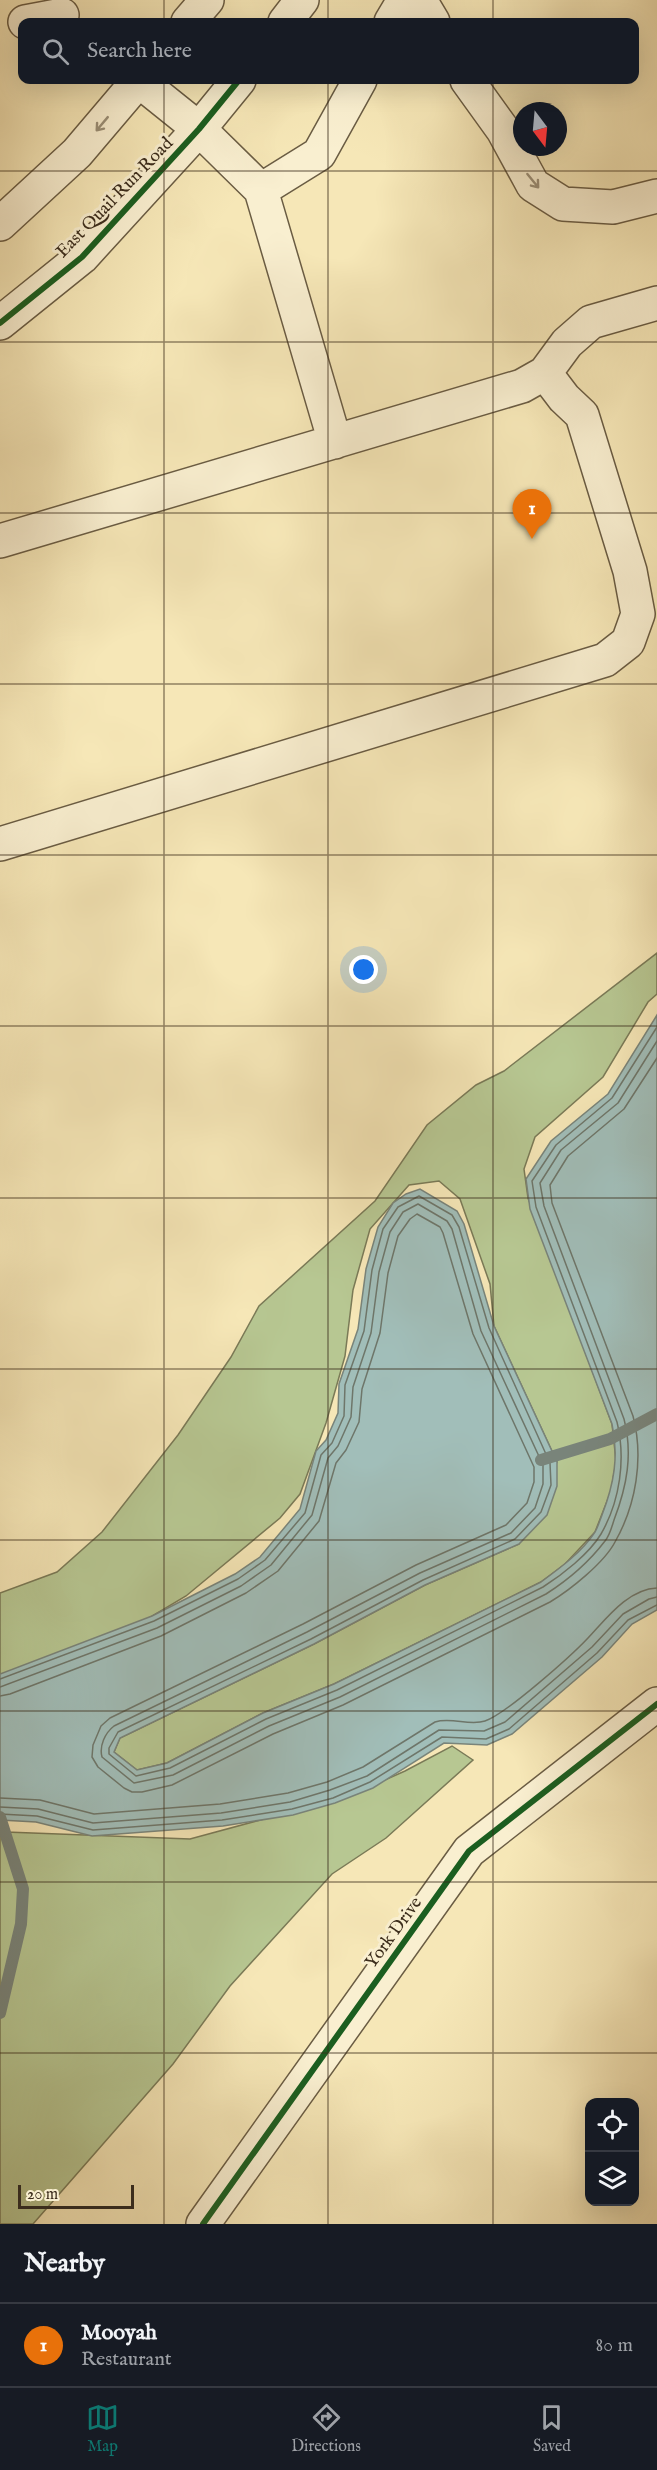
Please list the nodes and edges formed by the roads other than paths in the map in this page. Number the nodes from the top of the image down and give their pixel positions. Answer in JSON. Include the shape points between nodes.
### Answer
{"nodes":[{"id":1,"x":207,"y":0,"type":"edge"},
{"id":2,"x":302,"y":0,"type":"edge"},
{"id":3,"x":404,"y":0,"type":"edge"},
{"id":4,"x":420,"y":0,"type":"edge"},
{"id":5,"x":59,"y":12,"type":"edge"},
{"id":6,"x":40,"y":18,"type":"edge"},
{"id":7,"x":191,"y":18,"type":"edge"},
{"id":8,"x":288,"y":18,"type":"edge"},
{"id":9,"x":393,"y":18,"type":"edge"},
{"id":10,"x":431,"y":18,"type":"edge"},
{"id":11,"x":18,"y":24,"type":"edge"},
{"id":12,"x":0,"y":27,"type":"edge"},
{"id":13,"x":136,"y":84,"type":"edge"},
{"id":14,"x":144,"y":84,"type":"edge"},
{"id":15,"x":236,"y":84,"type":"edge"},
{"id":16,"x":358,"y":84,"type":"edge"},
{"id":17,"x":470,"y":84,"type":"edge"},
{"id":18,"x":200,"y":129,"type":"junction"},
{"id":19,"x":261,"y":190,"type":"junction"},
{"id":20,"x":657,"y":196,"type":"edge"},
{"id":21,"x":0,"y":224,"type":"edge"},
{"id":22,"x":657,"y":303,"type":"edge"},
{"id":23,"x":0,"y":323,"type":"edge"},
{"id":24,"x":545,"y":373,"type":"junction"},
{"id":25,"x":335,"y":442,"type":"junction"},
{"id":26,"x":0,"y":541,"type":"edge"},
{"id":27,"x":0,"y":844,"type":"edge"},
{"id":28,"x":657,"y":1704,"type":"edge"},
{"id":29,"x":203,"y":2224,"type":"edge"}],
"edges":[{"from":1,"to":7,"type":"street"},
{"from":2,"to":8,"type":"street"},
{"from":3,"to":9,"type":"street"},
{"from":4,"to":10,"type":"street"},
{"from":5,"to":6,"type":"street"},
{"from":11,"to":12,"type":"street"},
{"from":13,"to":21,"type":"street","one_way":true,"via":[[77,153]]},
{"from":14,"to":18,"type":"street"},
{"from":15,"to":18,"type":"street","name":"East Quail Run Road"},
{"from":16,"to":19,"type":"street","via":[[319,154]]},
{"from":17,"to":20,"type":"street","one_way":true,"via":[[503,130],[533,185],[563,204],[613,207]]},
{"from":18,"to":19,"type":"street"},
{"from":18,"to":23,"type":"street","name":"East Quail Run Road","via":[[82,257]]},
{"from":19,"to":25,"type":"street"},
{"from":22,"to":24,"type":"street","via":[[591,322],[567,343]]},
{"from":24,"to":25,"type":"street","via":[[522,386]]},
{"from":24,"to":27,"type":"street","via":[[582,415],[630,572],[638,614],[628,642],[605,660]]},
{"from":25,"to":26,"type":"street"},
{"from":28,"to":29,"type":"street","name":"York Drive","via":[[469,1851]]}]}
